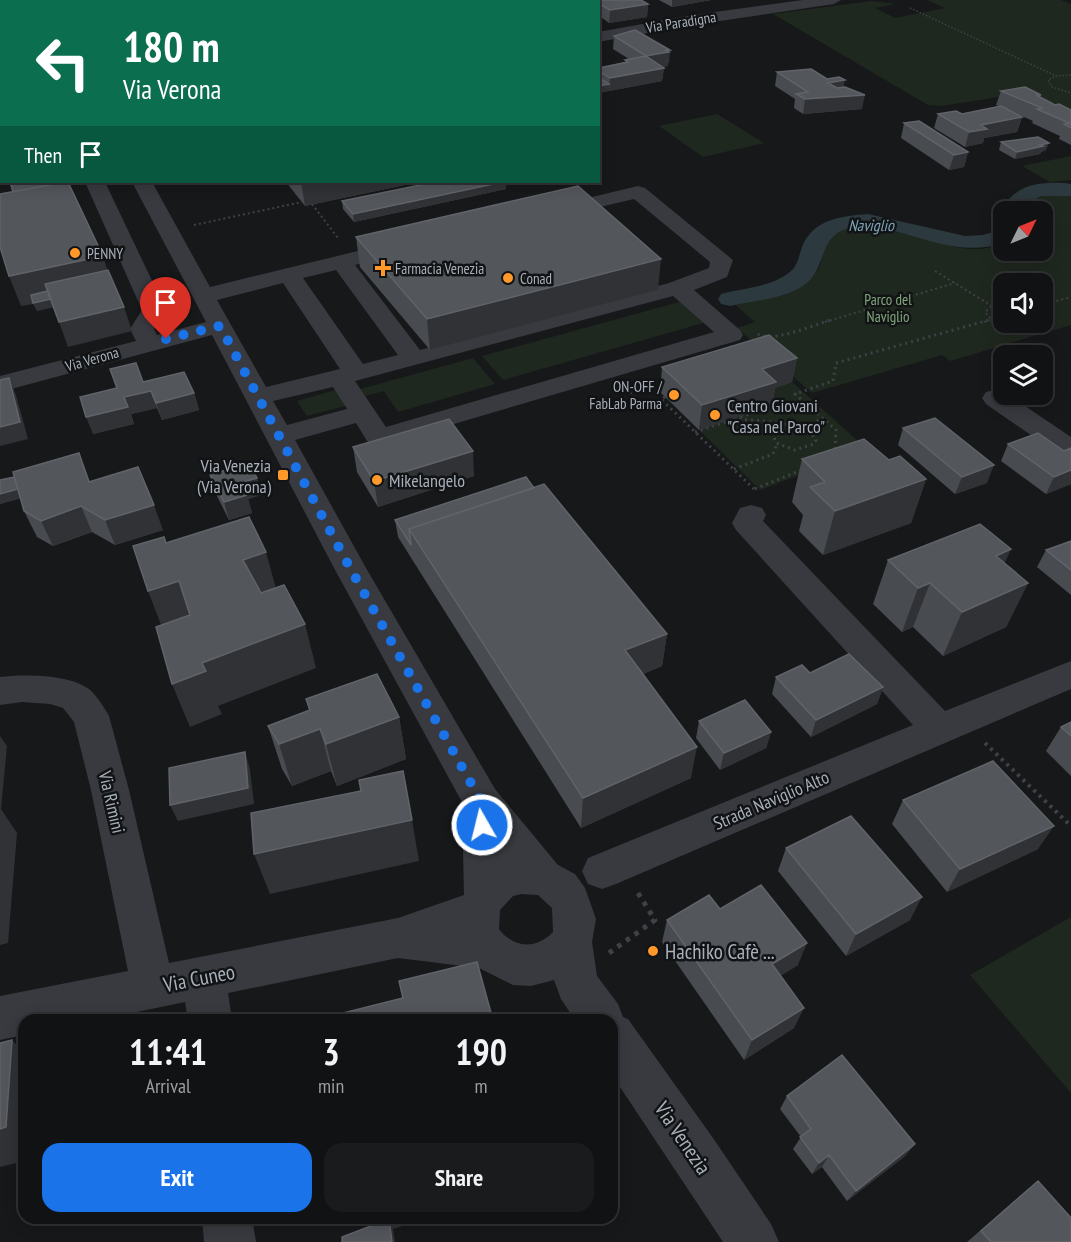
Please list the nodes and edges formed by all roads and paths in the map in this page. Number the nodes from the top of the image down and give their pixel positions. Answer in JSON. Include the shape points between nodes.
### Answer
{"nodes":[{"id":1,"x":764,"y":0,"type":"edge"},
{"id":2,"x":834,"y":0,"type":"edge"},
{"id":3,"x":778,"y":8,"type":"junction"},
{"id":4,"x":910,"y":8,"type":"dead end"},
{"id":5,"x":602,"y":34,"type":"edge"},
{"id":6,"x":1071,"y":75,"type":"edge"},
{"id":7,"x":1056,"y":76,"type":"junction"},
{"id":8,"x":1071,"y":93,"type":"edge"},
{"id":9,"x":95,"y":183,"type":"edge"},
{"id":10,"x":143,"y":183,"type":"edge"},
{"id":11,"x":577,"y":184,"type":"edge"},
{"id":12,"x":598,"y":201,"type":"junction"},
{"id":13,"x":302,"y":202,"type":"dead end"},
{"id":14,"x":312,"y":204,"type":"dead end"},
{"id":15,"x":531,"y":217,"type":"edge"},
{"id":16,"x":192,"y":225,"type":"dead end"},
{"id":17,"x":419,"y":243,"type":"edge"},
{"id":18,"x":340,"y":250,"type":"junction"},
{"id":19,"x":935,"y":271,"type":"dead end"},
{"id":20,"x":289,"y":275,"type":"junction"},
{"id":21,"x":955,"y":283,"type":"junction"},
{"id":22,"x":677,"y":288,"type":"junction"},
{"id":23,"x":204,"y":296,"type":"junction"},
{"id":24,"x":1071,"y":297,"type":"edge"},
{"id":25,"x":1053,"y":302,"type":"edge"},
{"id":26,"x":992,"y":306,"type":"joint"},
{"id":27,"x":990,"y":320,"type":"junction"},
{"id":28,"x":993,"y":321,"type":"edge"},
{"id":29,"x":220,"y":326,"type":"junction"},
{"id":30,"x":754,"y":330,"type":"dead end"},
{"id":31,"x":148,"y":343,"type":"junction"},
{"id":32,"x":414,"y":358,"type":"junction"},
{"id":33,"x":347,"y":375,"type":"junction"},
{"id":34,"x":0,"y":384,"type":"edge"},
{"id":35,"x":258,"y":397,"type":"junction"},
{"id":36,"x":665,"y":397,"type":"dead end"},
{"id":37,"x":768,"y":401,"type":"edge"},
{"id":38,"x":1005,"y":405,"type":"edge"},
{"id":39,"x":363,"y":413,"type":"junction"},
{"id":40,"x":738,"y":418,"type":"junction"},
{"id":41,"x":822,"y":418,"type":"junction"},
{"id":42,"x":786,"y":424,"type":"junction"},
{"id":43,"x":807,"y":428,"type":"junction"},
{"id":44,"x":695,"y":432,"type":"junction"},
{"id":45,"x":279,"y":436,"type":"junction"},
{"id":46,"x":777,"y":444,"type":"junction"},
{"id":47,"x":1071,"y":450,"type":"edge"},
{"id":48,"x":829,"y":454,"type":"edge"},
{"id":49,"x":810,"y":466,"type":"edge"},
{"id":50,"x":733,"y":469,"type":"junction"},
{"id":51,"x":753,"y":502,"type":"junction"},
{"id":52,"x":1071,"y":674,"type":"edge"},
{"id":53,"x":0,"y":691,"type":"edge"},
{"id":54,"x":950,"y":724,"type":"junction"},
{"id":55,"x":481,"y":801,"type":"junction"},
{"id":56,"x":1071,"y":826,"type":"edge"},
{"id":57,"x":602,"y":871,"type":"junction"},
{"id":58,"x":550,"y":881,"type":"junction"},
{"id":59,"x":483,"y":919,"type":"junction"},
{"id":60,"x":566,"y":955,"type":"junction"},
{"id":61,"x":204,"y":978,"type":"junction"},
{"id":62,"x":153,"y":987,"type":"junction"},
{"id":63,"x":18,"y":1014,"type":"edge"},
{"id":64,"x":20,"y":1014,"type":"edge"},
{"id":65,"x":209,"y":1014,"type":"edge"},
{"id":66,"x":599,"y":1014,"type":"edge"},
{"id":67,"x":0,"y":1018,"type":"edge"},
{"id":68,"x":618,"y":1044,"type":"edge"},
{"id":69,"x":228,"y":1224,"type":"edge"},
{"id":70,"x":230,"y":1242,"type":"edge"},
{"id":71,"x":753,"y":1242,"type":"edge"}],
"edges":[{"from":1,"to":3,"type":"street"},
{"from":2,"to":3,"type":"street","name":"Via Paradigna"},
{"from":3,"to":5,"type":"street","name":"Via Paradigna"},
{"from":4,"to":7,"type":"path"},
{"from":6,"to":7,"type":"path"},
{"from":7,"to":8,"type":"path","via":[[1049,83]]},
{"from":9,"to":31,"type":"street","via":[[154,310],[142,329]]},
{"from":10,"to":23,"type":"street"},
{"from":11,"to":12,"type":"street"},
{"from":12,"to":15,"type":"street"},
{"from":12,"to":22,"type":"street","via":[[638,192],[722,260],[719,272]]},
{"from":13,"to":16,"type":"path"},
{"from":14,"to":18,"type":"path"},
{"from":17,"to":18,"type":"street"},
{"from":18,"to":20,"type":"street"},
{"from":18,"to":32,"type":"street"},
{"from":19,"to":21,"type":"path"},
{"from":20,"to":23,"type":"street"},
{"from":20,"to":33,"type":"street"},
{"from":21,"to":26,"type":"path"},
{"from":21,"to":30,"type":"path","via":[[774,337],[762,337]]},
{"from":22,"to":32,"type":"street"},
{"from":22,"to":39,"type":"street","via":[[730,336],[378,438]]},
{"from":23,"to":29,"type":"street"},
{"from":24,"to":25,"type":"path"},
{"from":26,"to":27,"type":"path","via":[[985,312]]},
{"from":27,"to":28,"type":"path"},
{"from":27,"to":41,"type":"path","via":[[837,363],[833,381],[795,394]]},
{"from":29,"to":31,"type":"street","name":"Via Verona"},
{"from":29,"to":35,"type":"street"},
{"from":31,"to":34,"type":"street","name":"Via Verona"},
{"from":32,"to":33,"type":"street"},
{"from":33,"to":35,"type":"street"},
{"from":33,"to":39,"type":"street"},
{"from":35,"to":45,"type":"street"},
{"from":36,"to":44,"type":"path","via":[[660,399]]},
{"from":37,"to":40,"type":"path","via":[[774,406]]},
{"from":38,"to":47,"type":"street"},
{"from":39,"to":45,"type":"street"},
{"from":40,"to":42,"type":"path"},
{"from":40,"to":44,"type":"path"},
{"from":41,"to":43,"type":"path"},
{"from":41,"to":48,"type":"path","via":[[836,430],[837,448]]},
{"from":42,"to":43,"type":"path"},
{"from":42,"to":46,"type":"path","via":[[772,432]]},
{"from":43,"to":46,"type":"path","via":[[816,440],[810,447],[790,450]]},
{"from":44,"to":50,"type":"path"},
{"from":45,"to":55,"type":"street"},
{"from":46,"to":50,"type":"path","via":[[773,454]]},
{"from":49,"to":51,"type":"path"},
{"from":50,"to":51,"type":"path"},
{"from":51,"to":51,"type":"path","via":[[740,495],[757,510]]},
{"from":51,"to":54,"type":"street","via":[[747,524]]},
{"from":52,"to":54,"type":"street","name":"Strada Naviglio Alto"},
{"from":53,"to":62,"type":"street","name":"Via Rimini","via":[[50,690],[75,698],[91,716]]},
{"from":54,"to":56,"type":"path"},
{"from":54,"to":57,"type":"street","name":"Strada Naviglio Alto"},
{"from":55,"to":58,"type":"street"},
{"from":55,"to":59,"type":"street"},
{"from":57,"to":58,"type":"street","name":"Strada Naviglio Alto"},
{"from":57,"to":60,"type":"street"},
{"from":58,"to":59,"type":"street","via":[[521,876],[501,882]]},
{"from":58,"to":60,"type":"street","via":[[568,897],[575,912]]},
{"from":59,"to":60,"type":"street","via":[[501,961],[520,967]]},
{"from":59,"to":61,"type":"street","name":"Via Cuneo"},
{"from":60,"to":66,"type":"street"},
{"from":61,"to":62,"type":"street","name":"Via Cuneo"},
{"from":61,"to":65,"type":"street"},
{"from":62,"to":64,"type":"street","name":"Via Cuneo"},
{"from":63,"to":67,"type":"street","name":"Via Cuneo"},
{"from":68,"to":71,"type":"street","name":"Via Venezia"},
{"from":69,"to":70,"type":"street"}]}
